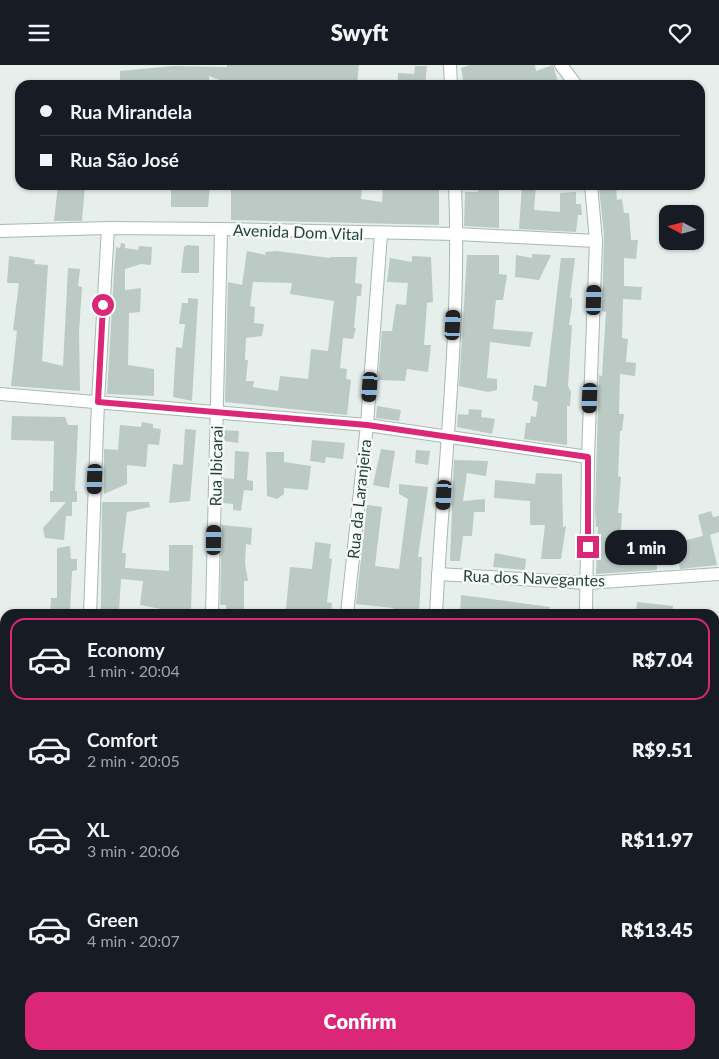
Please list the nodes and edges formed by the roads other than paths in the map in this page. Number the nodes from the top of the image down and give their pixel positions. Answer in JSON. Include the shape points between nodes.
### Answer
{"nodes":[{"id":1,"x":450,"y":65,"type":"edge"},
{"id":2,"x":560,"y":65,"type":"edge"},
{"id":3,"x":451,"y":80,"type":"edge"},
{"id":4,"x":572,"y":80,"type":"edge"},
{"id":5,"x":455,"y":190,"type":"edge"},
{"id":6,"x":591,"y":190,"type":"edge"},
{"id":7,"x":108,"y":228,"type":"junction"},
{"id":8,"x":221,"y":229,"type":"junction"},
{"id":9,"x":0,"y":231,"type":"edge"},
{"id":10,"x":381,"y":234,"type":"junction"},
{"id":11,"x":458,"y":234,"type":"junction"},
{"id":12,"x":596,"y":241,"type":"junction"},
{"id":13,"x":0,"y":395,"type":"edge"},
{"id":14,"x":98,"y":402,"type":"junction"},
{"id":15,"x":217,"y":412,"type":"junction"},
{"id":16,"x":367,"y":425,"type":"junction"},
{"id":17,"x":449,"y":435,"type":"junction"},
{"id":18,"x":588,"y":457,"type":"junction"},
{"id":19,"x":438,"y":574,"type":"junction"},
{"id":20,"x":719,"y":574,"type":"edge"},
{"id":21,"x":587,"y":583,"type":"junction"},
{"id":22,"x":90,"y":609,"type":"edge"},
{"id":23,"x":212,"y":609,"type":"edge"},
{"id":24,"x":348,"y":609,"type":"edge"},
{"id":25,"x":436,"y":609,"type":"edge"},
{"id":26,"x":586,"y":609,"type":"edge"}],
"edges":[{"from":1,"to":3,"type":"street"},
{"from":2,"to":4,"type":"street"},
{"from":5,"to":11,"type":"street"},
{"from":6,"to":12,"type":"street"},
{"from":7,"to":8,"type":"street","name":"Avenida Dom Vital"},
{"from":7,"to":9,"type":"street","name":"Avenida Dom Vital"},
{"from":7,"to":14,"type":"street"},
{"from":8,"to":10,"type":"street","name":"Avenida Dom Vital"},
{"from":8,"to":15,"type":"street","name":"Rua Ibicarai"},
{"from":10,"to":11,"type":"street","name":"Avenida Dom Vital"},
{"from":10,"to":16,"type":"street","name":"Rua da Laranjeira"},
{"from":11,"to":12,"type":"street","name":"Avenida Dom Vital"},
{"from":11,"to":17,"type":"street"},
{"from":12,"to":18,"type":"street"},
{"from":13,"to":14,"type":"street"},
{"from":14,"to":15,"type":"street"},
{"from":14,"to":22,"type":"street"},
{"from":15,"to":16,"type":"street"},
{"from":15,"to":23,"type":"street","name":"Rua Ibicarai"},
{"from":16,"to":17,"type":"street"},
{"from":16,"to":24,"type":"street","name":"Rua da Laranjeira"},
{"from":17,"to":18,"type":"street"},
{"from":17,"to":19,"type":"street"},
{"from":18,"to":21,"type":"street"},
{"from":19,"to":21,"type":"street","name":"Rua dos Navegantes"},
{"from":19,"to":25,"type":"street"},
{"from":20,"to":21,"type":"street","name":"Rua dos Navegantes"},
{"from":21,"to":26,"type":"street"}]}
